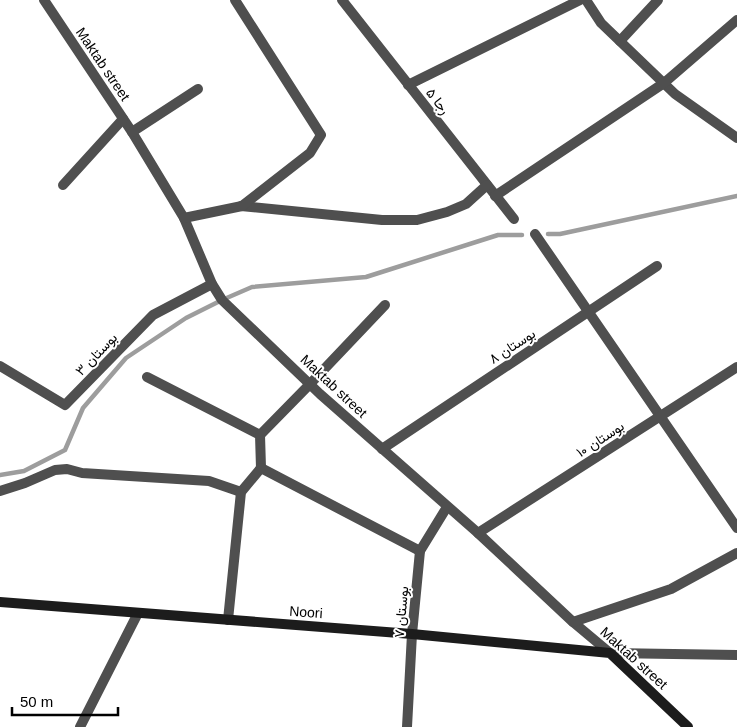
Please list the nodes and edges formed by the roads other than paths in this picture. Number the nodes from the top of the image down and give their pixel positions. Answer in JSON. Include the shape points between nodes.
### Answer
{"nodes":[{"id":1,"x":44,"y":0,"type":"edge"},
{"id":2,"x":235,"y":0,"type":"edge"},
{"id":3,"x":342,"y":0,"type":"edge"},
{"id":4,"x":580,"y":0,"type":"edge"},
{"id":5,"x":586,"y":0,"type":"edge"},
{"id":6,"x":658,"y":0,"type":"edge"},
{"id":7,"x":737,"y":20,"type":"edge"},
{"id":8,"x":620,"y":41,"type":"junction"},
{"id":9,"x":664,"y":82,"type":"junction"},
{"id":10,"x":408,"y":85,"type":"junction"},
{"id":11,"x":198,"y":89,"type":"dead end"},
{"id":12,"x":123,"y":119,"type":"junction"},
{"id":13,"x":132,"y":132,"type":"junction"},
{"id":14,"x":737,"y":138,"type":"edge"},
{"id":15,"x":63,"y":185,"type":"dead end"},
{"id":16,"x":487,"y":185,"type":"junction"},
{"id":17,"x":495,"y":196,"type":"junction"},
{"id":18,"x":241,"y":206,"type":"junction"},
{"id":19,"x":184,"y":218,"type":"junction"},
{"id":20,"x":514,"y":219,"type":"dead end"},
{"id":21,"x":535,"y":234,"type":"dead end"},
{"id":22,"x":657,"y":266,"type":"dead end"},
{"id":23,"x":212,"y":284,"type":"junction"},
{"id":24,"x":385,"y":305,"type":"dead end"},
{"id":25,"x":589,"y":312,"type":"junction"},
{"id":26,"x":0,"y":366,"type":"edge"},
{"id":27,"x":737,"y":367,"type":"edge"},
{"id":28,"x":147,"y":377,"type":"dead end"},
{"id":29,"x":310,"y":384,"type":"junction"},
{"id":30,"x":660,"y":417,"type":"junction"},
{"id":31,"x":260,"y":435,"type":"junction"},
{"id":32,"x":382,"y":449,"type":"junction"},
{"id":33,"x":261,"y":468,"type":"junction"},
{"id":34,"x":0,"y":490,"type":"edge"},
{"id":35,"x":241,"y":492,"type":"junction"},
{"id":36,"x":447,"y":507,"type":"junction"},
{"id":37,"x":737,"y":528,"type":"edge"},
{"id":38,"x":478,"y":533,"type":"junction"},
{"id":39,"x":420,"y":552,"type":"junction"},
{"id":40,"x":737,"y":553,"type":"edge"},
{"id":41,"x":0,"y":602,"type":"edge"},
{"id":42,"x":138,"y":613,"type":"junction"},
{"id":43,"x":228,"y":620,"type":"junction"},
{"id":44,"x":573,"y":622,"type":"junction"},
{"id":45,"x":412,"y":634,"type":"junction"},
{"id":46,"x":610,"y":653,"type":"junction"},
{"id":47,"x":737,"y":655,"type":"edge"},
{"id":48,"x":80,"y":727,"type":"edge"},
{"id":49,"x":407,"y":727,"type":"edge"},
{"id":50,"x":688,"y":727,"type":"edge"}],
"edges":[{"from":1,"to":12,"type":"street","name":"Maktab street"},
{"from":2,"to":18,"type":"street","via":[[321,135],[310,153]]},
{"from":3,"to":10,"type":"street","name":"رجا ۵"},
{"from":4,"to":10,"type":"street"},
{"from":5,"to":8,"type":"street","via":[[601,23]]},
{"from":6,"to":8,"type":"street"},
{"from":7,"to":9,"type":"street"},
{"from":8,"to":9,"type":"street"},
{"from":9,"to":14,"type":"street","via":[[675,94]]},
{"from":9,"to":17,"type":"street"},
{"from":10,"to":16,"type":"street","name":"رجا ۵"},
{"from":11,"to":13,"type":"street"},
{"from":12,"to":13,"type":"street","name":"Maktab street"},
{"from":12,"to":15,"type":"street"},
{"from":13,"to":19,"type":"street","name":"Maktab street"},
{"from":16,"to":17,"type":"street","name":"رجا ۵"},
{"from":16,"to":18,"type":"street","via":[[466,204],[418,220],[382,220]]},
{"from":17,"to":20,"type":"street","name":"رجا ۵"},
{"from":18,"to":19,"type":"street"},
{"from":19,"to":23,"type":"street","name":"Maktab street"},
{"from":21,"to":25,"type":"street"},
{"from":22,"to":25,"type":"street","name":"بوستان ۸"},
{"from":23,"to":26,"type":"street","name":"بوستان ۳","via":[[154,315],[65,405]]},
{"from":23,"to":29,"type":"street","name":"Maktab street","via":[[222,300]]},
{"from":24,"to":29,"type":"street"},
{"from":25,"to":30,"type":"street"},
{"from":25,"to":32,"type":"street","name":"بوستان ۸"},
{"from":27,"to":30,"type":"street","name":"بوستان ۱۰"},
{"from":28,"to":31,"type":"street"},
{"from":29,"to":31,"type":"street"},
{"from":29,"to":32,"type":"street","name":"Maktab street"},
{"from":30,"to":37,"type":"street"},
{"from":30,"to":38,"type":"street","name":"بوستان ۱۰"},
{"from":31,"to":33,"type":"street"},
{"from":32,"to":36,"type":"street","name":"Maktab street"},
{"from":33,"to":35,"type":"street"},
{"from":33,"to":39,"type":"street"},
{"from":34,"to":35,"type":"street","via":[[55,470],[67,470],[209,481]]},
{"from":35,"to":43,"type":"street"},
{"from":36,"to":38,"type":"street","name":"Maktab street"},
{"from":36,"to":39,"type":"street","name":"بوستان ۷"},
{"from":38,"to":44,"type":"street","name":"Maktab street"},
{"from":39,"to":45,"type":"street","name":"بوستان ۷"},
{"from":40,"to":44,"type":"street","via":[[671,589]]},
{"from":41,"to":42,"type":"main road","name":"Noori"},
{"from":42,"to":43,"type":"main road","name":"Noori"},
{"from":42,"to":48,"type":"street"},
{"from":43,"to":45,"type":"main road","name":"Noori"},
{"from":44,"to":46,"type":"street","name":"Maktab street"},
{"from":45,"to":46,"type":"main road","name":"Noori"},
{"from":45,"to":49,"type":"street","name":"بوستان ۷"},
{"from":46,"to":47,"type":"street"},
{"from":46,"to":50,"type":"main road","name":"Maktab street"}]}
